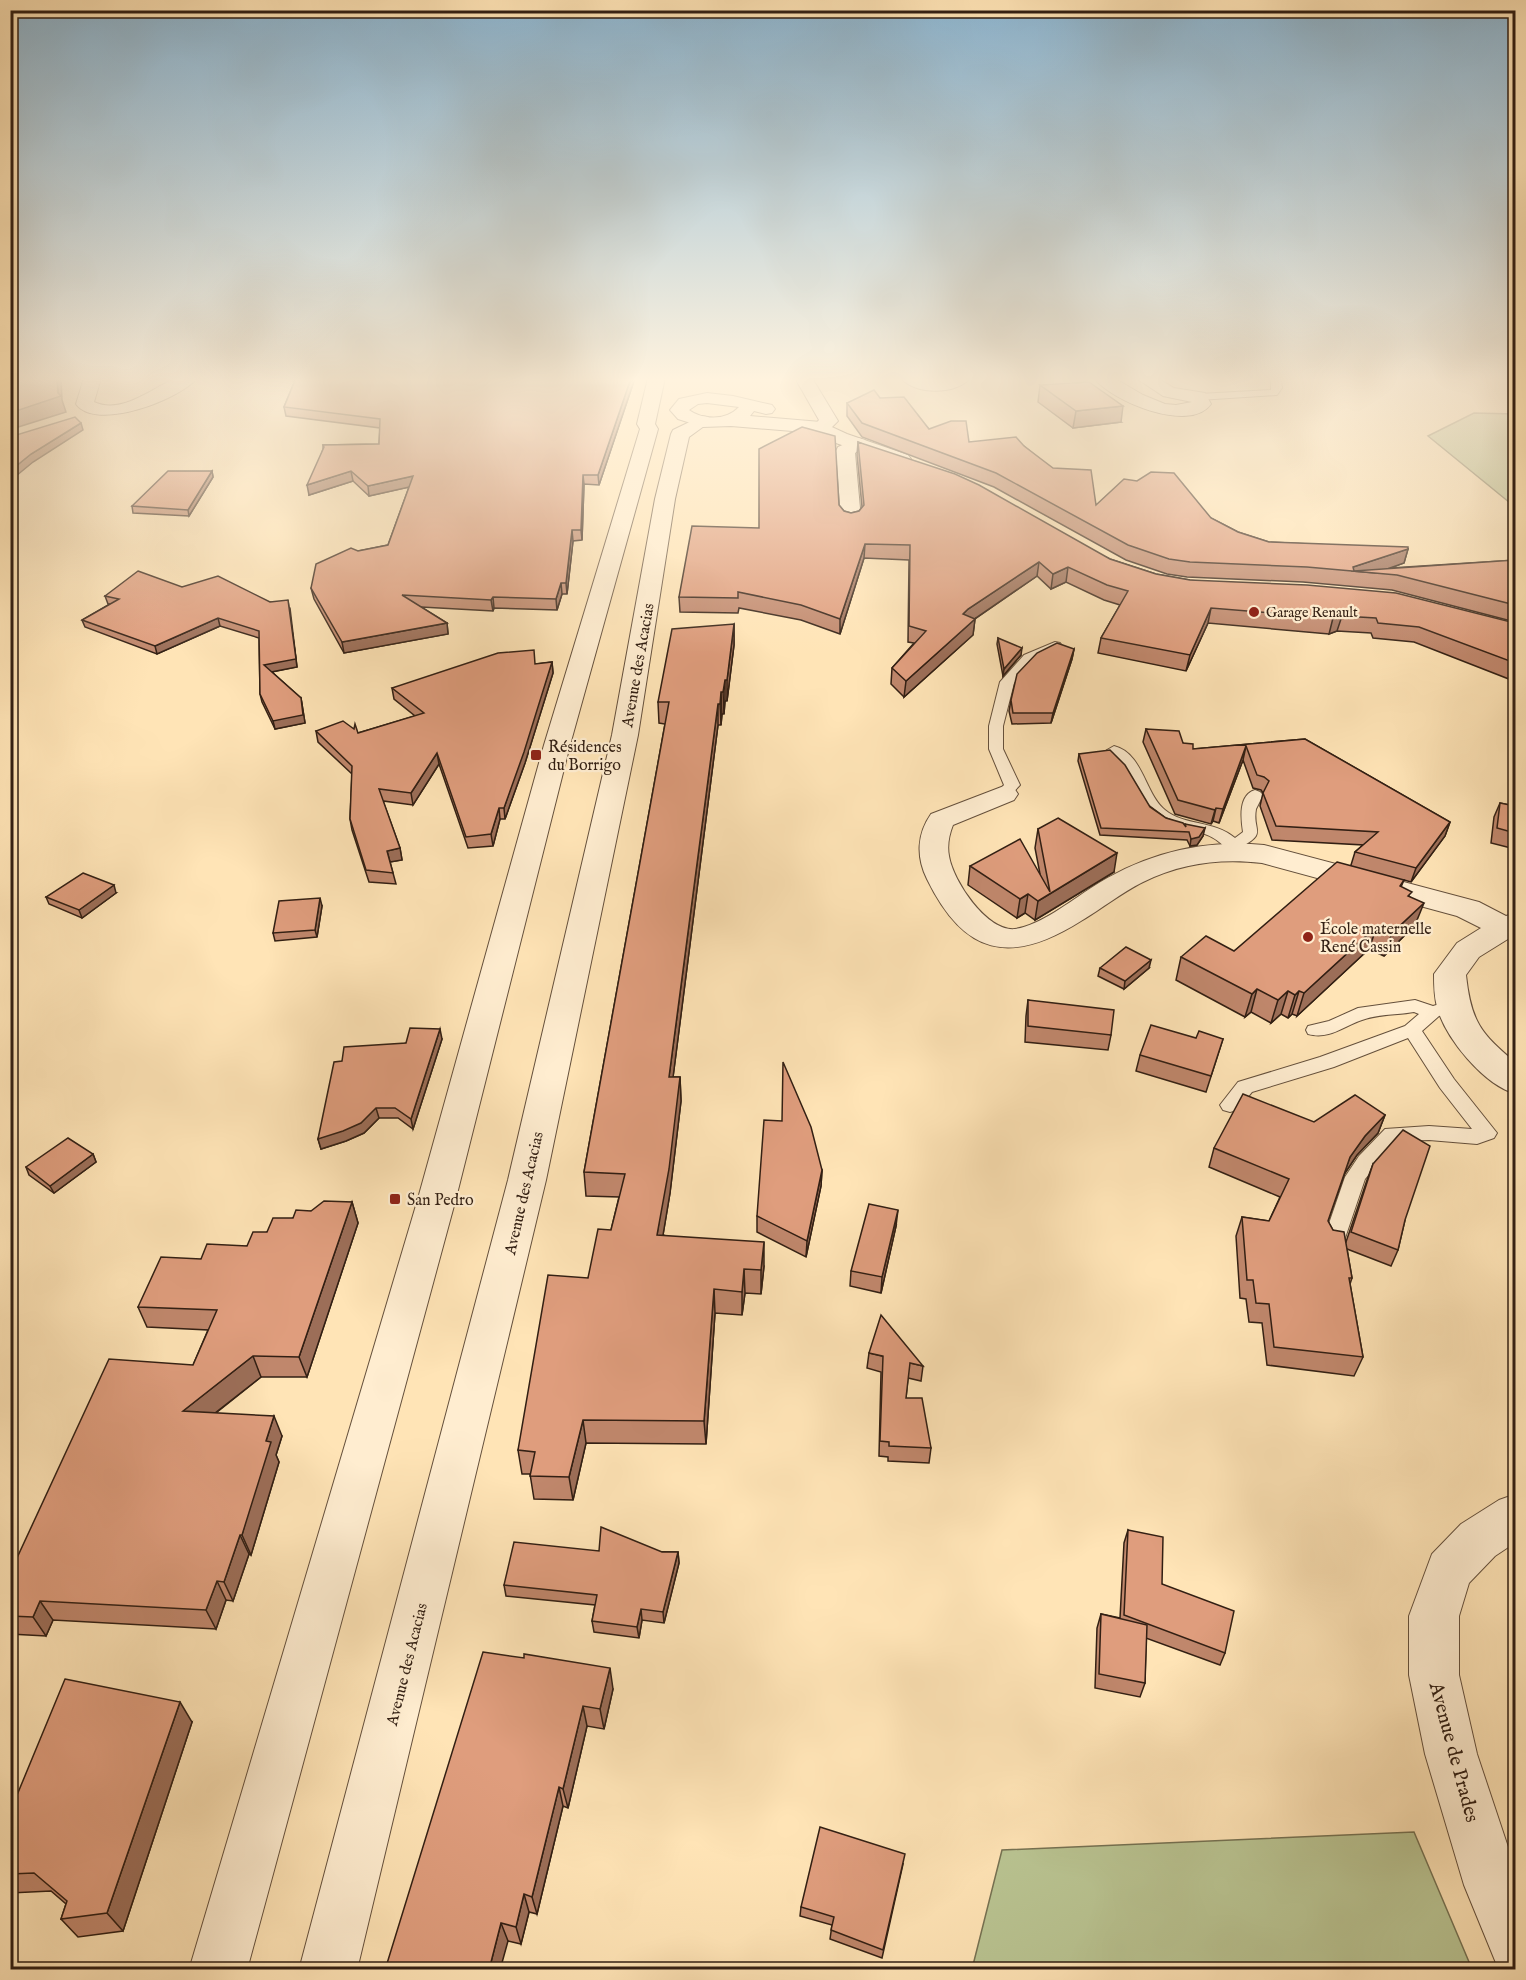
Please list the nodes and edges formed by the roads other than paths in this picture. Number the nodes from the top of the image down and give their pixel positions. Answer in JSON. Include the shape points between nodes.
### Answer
{"nodes":[{"id":1,"x":635,"y":470,"type":"edge"},
{"id":2,"x":672,"y":470,"type":"edge"},
{"id":3,"x":847,"y":470,"type":"edge"},
{"id":4,"x":851,"y":519,"type":"edge"},
{"id":5,"x":1055,"y":646,"type":"edge"},
{"id":6,"x":1114,"y":750,"type":"edge"},
{"id":7,"x":1004,"y":794,"type":"joint"},
{"id":8,"x":1255,"y":795,"type":"dead end"},
{"id":9,"x":1234,"y":847,"type":"junction"},
{"id":10,"x":1510,"y":925,"type":"edge"},
{"id":11,"x":1443,"y":1009,"type":"junction"},
{"id":12,"x":1315,"y":1030,"type":"dead end"},
{"id":13,"x":1412,"y":1030,"type":"junction"},
{"id":14,"x":1515,"y":1082,"type":"edge"},
{"id":15,"x":1230,"y":1106,"type":"dead end"},
{"id":16,"x":1334,"y":1241,"type":"edge"},
{"id":17,"x":1515,"y":1515,"type":"edge"},
{"id":18,"x":1515,"y":1943,"type":"edge"},
{"id":19,"x":218,"y":1970,"type":"edge"},
{"id":20,"x":328,"y":1970,"type":"edge"}],
"edges":[{"from":1,"to":19,"type":"street","via":[[557,745],[436,1202]]},
{"from":2,"to":20,"type":"street","name":"Avenue des Acacias","via":[[625,735],[527,1180]]},
{"from":3,"to":4,"type":"street"},
{"from":5,"to":7,"type":"lane","via":[[1029,658],[1007,682],[996,726],[996,749],[1012,785]]},
{"from":6,"to":9,"type":"lane","via":[[1128,762],[1162,816],[1211,831],[1231,840]]},
{"from":7,"to":9,"type":"street","via":[[941,820],[932,838],[940,873],[959,906],[981,929],[1002,939],[1025,938],[1130,877],[1172,860]]},
{"from":8,"to":9,"type":"lane","via":[[1248,811],[1251,832]]},
{"from":9,"to":10,"type":"street","via":[[1468,909]]},
{"from":10,"to":11,"type":"street","via":[[1468,950],[1450,974]]},
{"from":11,"to":12,"type":"lane","via":[[1415,1006],[1358,1014],[1333,1027]]},
{"from":11,"to":13,"type":"lane"},
{"from":11,"to":14,"type":"street"},
{"from":13,"to":15,"type":"lane","via":[[1245,1087]]},
{"from":13,"to":16,"type":"lane","via":[[1436,1070],[1487,1133],[1477,1137],[1392,1134],[1355,1178]]},
{"from":17,"to":18,"type":"street","name":"Avenue de Prades","via":[[1478,1540],[1449,1570],[1434,1616],[1434,1675],[1451,1754],[1492,1885]]}]}
